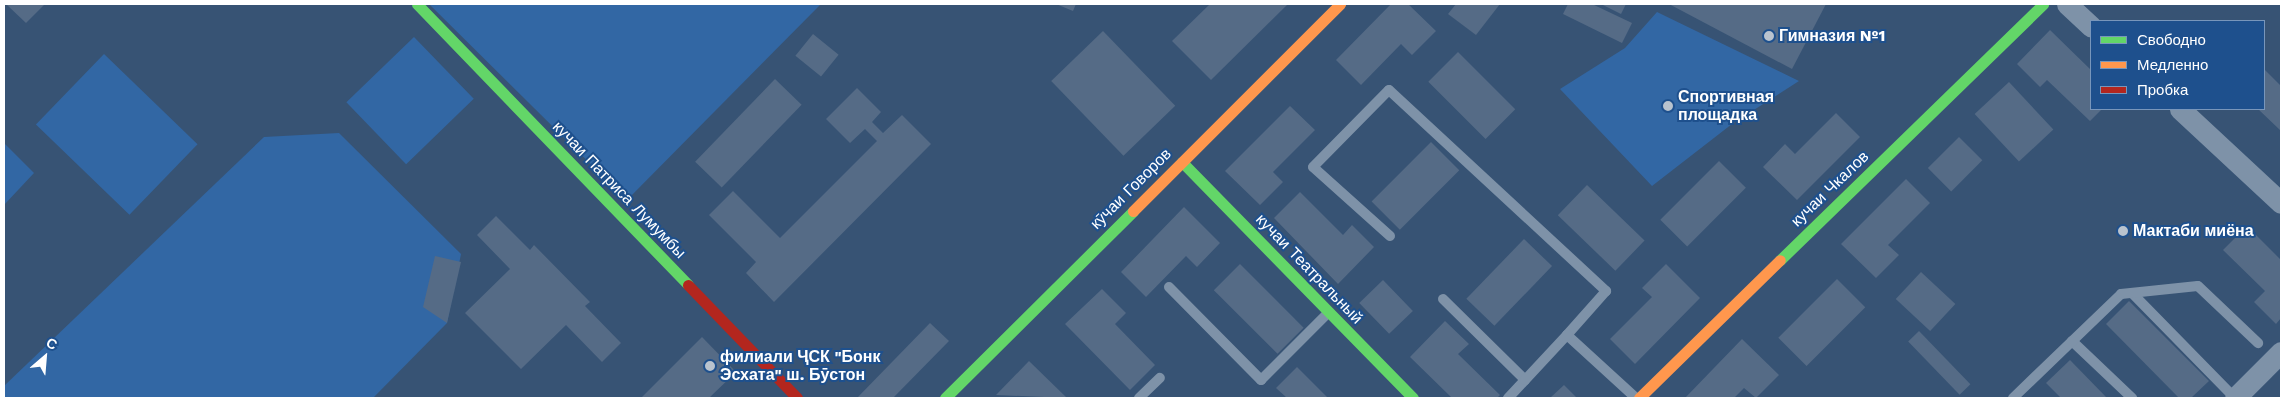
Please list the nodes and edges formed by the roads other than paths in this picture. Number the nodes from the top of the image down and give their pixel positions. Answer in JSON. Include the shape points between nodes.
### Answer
{"nodes":[{"id":1,"x":417,"y":4,"type":"edge"},
{"id":2,"x":1340,"y":4,"type":"edge"},
{"id":3,"x":2043,"y":4,"type":"edge"},
{"id":4,"x":2067,"y":4,"type":"edge"},
{"id":5,"x":2090,"y":25,"type":"edge"},
{"id":6,"x":2181,"y":110,"type":"edge"},
{"id":7,"x":1182,"y":162,"type":"junction"},
{"id":8,"x":2281,"y":203,"type":"edge"},
{"id":9,"x":1390,"y":236,"type":"dead end"},
{"id":10,"x":1169,"y":287,"type":"dead end"},
{"id":11,"x":2132,"y":293,"type":"junction"},
{"id":12,"x":1443,"y":299,"type":"dead end"},
{"id":13,"x":1329,"y":313,"type":"junction"},
{"id":14,"x":1567,"y":334,"type":"junction"},
{"id":15,"x":2072,"y":341,"type":"junction"},
{"id":16,"x":2258,"y":343,"type":"dead end"},
{"id":17,"x":2281,"y":352,"type":"edge"},
{"id":18,"x":1160,"y":378,"type":"dead end"},
{"id":19,"x":1525,"y":380,"type":"junction"},
{"id":20,"x":1650,"y":388,"type":"junction"},
{"id":21,"x":797,"y":398,"type":"edge"},
{"id":22,"x":946,"y":398,"type":"edge"},
{"id":23,"x":1139,"y":398,"type":"edge"},
{"id":24,"x":1412,"y":398,"type":"edge"},
{"id":25,"x":1508,"y":398,"type":"edge"},
{"id":26,"x":1638,"y":398,"type":"edge"},
{"id":27,"x":1661,"y":398,"type":"edge"},
{"id":28,"x":2012,"y":398,"type":"edge"},
{"id":29,"x":2132,"y":398,"type":"edge"},
{"id":30,"x":2235,"y":398,"type":"edge"}],
"edges":[{"from":1,"to":21,"type":"street","name":"кучаи Патриса Лумумбы"},
{"from":2,"to":7,"type":"street","name":"кӯчаи Говоров"},
{"from":3,"to":20,"type":"street","name":"кучаи Чкалов"},
{"from":4,"to":5,"type":"street"},
{"from":6,"to":8,"type":"street"},
{"from":7,"to":13,"type":"street","name":"кучаи Театральный"},
{"from":7,"to":22,"type":"street","name":"кӯчаи Говоров"},
{"from":9,"to":14,"type":"lane","via":[[1313,167],[1389,90],[1606,291]]},
{"from":10,"to":13,"type":"lane","via":[[1262,380]]},
{"from":11,"to":15,"type":"lane","via":[[2121,294]]},
{"from":11,"to":16,"type":"lane","via":[[2198,286]]},
{"from":11,"to":30,"type":"lane"},
{"from":12,"to":19,"type":"lane"},
{"from":13,"to":24,"type":"street","name":"кучаи Театральный"},
{"from":14,"to":19,"type":"lane"},
{"from":14,"to":26,"type":"lane"},
{"from":15,"to":28,"type":"lane"},
{"from":15,"to":29,"type":"lane"},
{"from":17,"to":30,"type":"street"},
{"from":18,"to":23,"type":"lane"},
{"from":19,"to":25,"type":"lane"},
{"from":20,"to":26,"type":"street","name":"кучаи Чкалов"},
{"from":20,"to":27,"type":"lane"}]}
